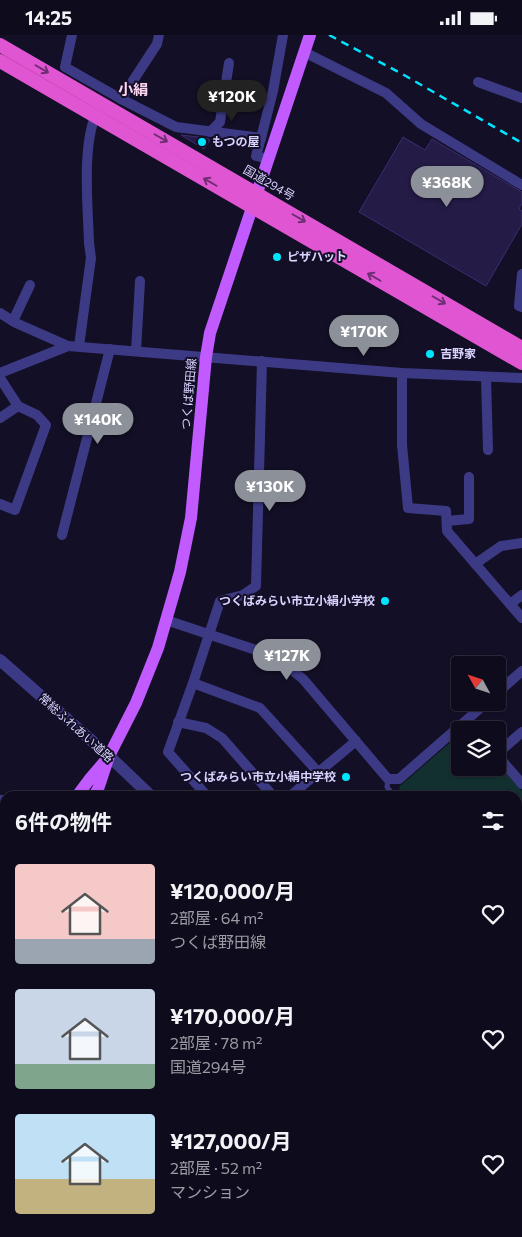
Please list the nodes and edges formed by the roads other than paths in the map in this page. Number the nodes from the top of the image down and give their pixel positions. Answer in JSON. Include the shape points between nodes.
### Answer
{"nodes":[{"id":1,"x":72,"y":35,"type":"edge"},
{"id":2,"x":159,"y":35,"type":"edge"},
{"id":3,"x":283,"y":35,"type":"edge"},
{"id":4,"x":310,"y":35,"type":"edge"},
{"id":5,"x":0,"y":45,"type":"edge"},
{"id":6,"x":304,"y":52,"type":"junction"},
{"id":7,"x":0,"y":61,"type":"edge"},
{"id":8,"x":229,"y":63,"type":"dead end"},
{"id":9,"x":478,"y":82,"type":"dead end"},
{"id":10,"x":522,"y":98,"type":"edge"},
{"id":11,"x":121,"y":99,"type":"junction"},
{"id":12,"x":101,"y":104,"type":"junction"},
{"id":13,"x":210,"y":132,"type":"junction"},
{"id":14,"x":261,"y":139,"type":"junction"},
{"id":15,"x":269,"y":159,"type":"junction"},
{"id":16,"x":522,"y":185,"type":"edge"},
{"id":17,"x":257,"y":193,"type":"junction"},
{"id":18,"x":252,"y":207,"type":"junction"},
{"id":19,"x":522,"y":274,"type":"edge"},
{"id":20,"x":140,"y":281,"type":"dead end"},
{"id":21,"x":30,"y":285,"type":"dead end"},
{"id":22,"x":522,"y":307,"type":"edge"},
{"id":23,"x":0,"y":313,"type":"edge"},
{"id":24,"x":13,"y":321,"type":"junction"},
{"id":25,"x":68,"y":346,"type":"junction"},
{"id":26,"x":79,"y":346,"type":"junction"},
{"id":27,"x":522,"y":348,"type":"edge"},
{"id":28,"x":110,"y":349,"type":"junction"},
{"id":29,"x":136,"y":351,"type":"junction"},
{"id":30,"x":206,"y":357,"type":"junction"},
{"id":31,"x":262,"y":361,"type":"junction"},
{"id":32,"x":522,"y":363,"type":"edge"},
{"id":33,"x":0,"y":373,"type":"edge"},
{"id":34,"x":402,"y":373,"type":"junction"},
{"id":35,"x":0,"y":378,"type":"edge"},
{"id":36,"x":486,"y":378,"type":"junction"},
{"id":37,"x":522,"y":378,"type":"edge"},
{"id":38,"x":18,"y":406,"type":"junction"},
{"id":39,"x":0,"y":418,"type":"edge"},
{"id":40,"x":488,"y":450,"type":"dead end"},
{"id":41,"x":469,"y":477,"type":"dead end"},
{"id":42,"x":0,"y":504,"type":"edge"},
{"id":43,"x":447,"y":521,"type":"junction"},
{"id":44,"x":62,"y":535,"type":"dead end"},
{"id":45,"x":522,"y":543,"type":"edge"},
{"id":46,"x":475,"y":563,"type":"junction"},
{"id":47,"x":522,"y":595,"type":"edge"},
{"id":48,"x":510,"y":604,"type":"junction"},
{"id":49,"x":522,"y":618,"type":"edge"},
{"id":50,"x":166,"y":620,"type":"junction"},
{"id":51,"x":209,"y":634,"type":"junction"},
{"id":52,"x":0,"y":660,"type":"edge"},
{"id":53,"x":522,"y":671,"type":"edge"},
{"id":54,"x":193,"y":683,"type":"junction"},
{"id":55,"x":506,"y":685,"type":"edge"},
{"id":56,"x":477,"y":711,"type":"edge"},
{"id":57,"x":178,"y":721,"type":"junction"},
{"id":58,"x":522,"y":732,"type":"edge"},
{"id":59,"x":356,"y":741,"type":"junction"},
{"id":60,"x":506,"y":747,"type":"edge"},
{"id":61,"x":109,"y":756,"type":"junction"},
{"id":62,"x":506,"y":764,"type":"edge"},
{"id":63,"x":318,"y":772,"type":"junction"},
{"id":64,"x":388,"y":779,"type":"junction"},
{"id":65,"x":522,"y":784,"type":"edge"},
{"id":66,"x":80,"y":791,"type":"edge"},
{"id":67,"x":97,"y":791,"type":"edge"},
{"id":68,"x":146,"y":791,"type":"edge"},
{"id":69,"x":203,"y":791,"type":"edge"},
{"id":70,"x":269,"y":791,"type":"edge"},
{"id":71,"x":296,"y":791,"type":"edge"},
{"id":72,"x":390,"y":791,"type":"edge"}],
"edges":[{"from":1,"to":12,"type":"street","via":[[65,67]]},
{"from":2,"to":11,"type":"street"},
{"from":3,"to":14,"type":"street"},
{"from":4,"to":6,"type":"main road","name":"つくば野田線"},
{"from":5,"to":12,"type":"highway","name":"国道294号","one_way":true},
{"from":6,"to":15,"type":"main road","name":"つくば野田線"},
{"from":6,"to":16,"type":"street","via":[[386,93],[421,123]]},
{"from":7,"to":12,"type":"highway","name":"国道294号"},
{"from":8,"to":13,"type":"street","via":[[220,122]]},
{"from":9,"to":10,"type":"street"},
{"from":11,"to":12,"type":"street"},
{"from":11,"to":13,"type":"street","via":[[176,127]]},
{"from":12,"to":17,"type":"highway","name":"国道294号","one_way":true},
{"from":18,"to":12,"type":"highway","name":"国道294号","one_way":true},
{"from":12,"to":26,"type":"street","via":[[88,150],[91,258]]},
{"from":13,"to":14,"type":"street"},
{"from":14,"to":15,"type":"street","via":[[256,156]]},
{"from":15,"to":17,"type":"main road","name":"つくば野田線"},
{"from":17,"to":18,"type":"main road","name":"つくば野田線"},
{"from":17,"to":27,"type":"highway","name":"国道294号","one_way":true},
{"from":18,"to":30,"type":"main road","name":"つくば野田線","via":[[217,308]]},
{"from":32,"to":18,"type":"highway","name":"国道294号","one_way":true},
{"from":19,"to":22,"type":"street","via":[[519,306]]},
{"from":20,"to":29,"type":"street"},
{"from":21,"to":24,"type":"street"},
{"from":23,"to":24,"type":"street"},
{"from":24,"to":25,"type":"street"},
{"from":25,"to":26,"type":"street"},
{"from":25,"to":33,"type":"street"},
{"from":26,"to":28,"type":"street"},
{"from":28,"to":29,"type":"street"},
{"from":28,"to":44,"type":"street"},
{"from":29,"to":30,"type":"street"},
{"from":30,"to":31,"type":"street"},
{"from":30,"to":50,"type":"main road","name":"つくば野田線","via":[[191,518]]},
{"from":31,"to":34,"type":"street"},
{"from":31,"to":51,"type":"street","via":[[256,586],[243,595],[220,601]]},
{"from":34,"to":36,"type":"street"},
{"from":34,"to":43,"type":"street","via":[[402,445],[408,508],[446,511]]},
{"from":35,"to":38,"type":"street"},
{"from":36,"to":37,"type":"street"},
{"from":36,"to":40,"type":"street"},
{"from":38,"to":39,"type":"street"},
{"from":38,"to":42,"type":"street","via":[[37,415],[46,425],[15,510]]},
{"from":41,"to":43,"type":"street","via":[[469,519]]},
{"from":43,"to":46,"type":"street","via":[[447,531]]},
{"from":45,"to":46,"type":"street","via":[[501,546]]},
{"from":46,"to":48,"type":"street"},
{"from":47,"to":48,"type":"street"},
{"from":48,"to":49,"type":"street"},
{"from":50,"to":51,"type":"street"},
{"from":50,"to":61,"type":"main road","name":"つくば野田線","via":[[145,681]]},
{"from":51,"to":54,"type":"street"},
{"from":51,"to":59,"type":"street","via":[[256,650],[286,665],[303,679]]},
{"from":52,"to":61,"type":"street","name":"常総ふれあい道路"},
{"from":53,"to":55,"type":"street"},
{"from":54,"to":57,"type":"street"},
{"from":54,"to":63,"type":"street","via":[[260,708]]},
{"from":56,"to":64,"type":"street","via":[[399,779]]},
{"from":57,"to":69,"type":"street","via":[[168,752]]},
{"from":57,"to":70,"type":"street","via":[[206,728],[222,738]]},
{"from":58,"to":60,"type":"street"},
{"from":59,"to":63,"type":"street"},
{"from":59,"to":64,"type":"street"},
{"from":61,"to":66,"type":"main road","name":"つくば野田線"},
{"from":61,"to":67,"type":"main road","name":"つくば野田線"},
{"from":61,"to":68,"type":"street","name":"常総ふれあい道路"},
{"from":62,"to":65,"type":"street"},
{"from":63,"to":71,"type":"street"},
{"from":64,"to":72,"type":"lane"}]}
